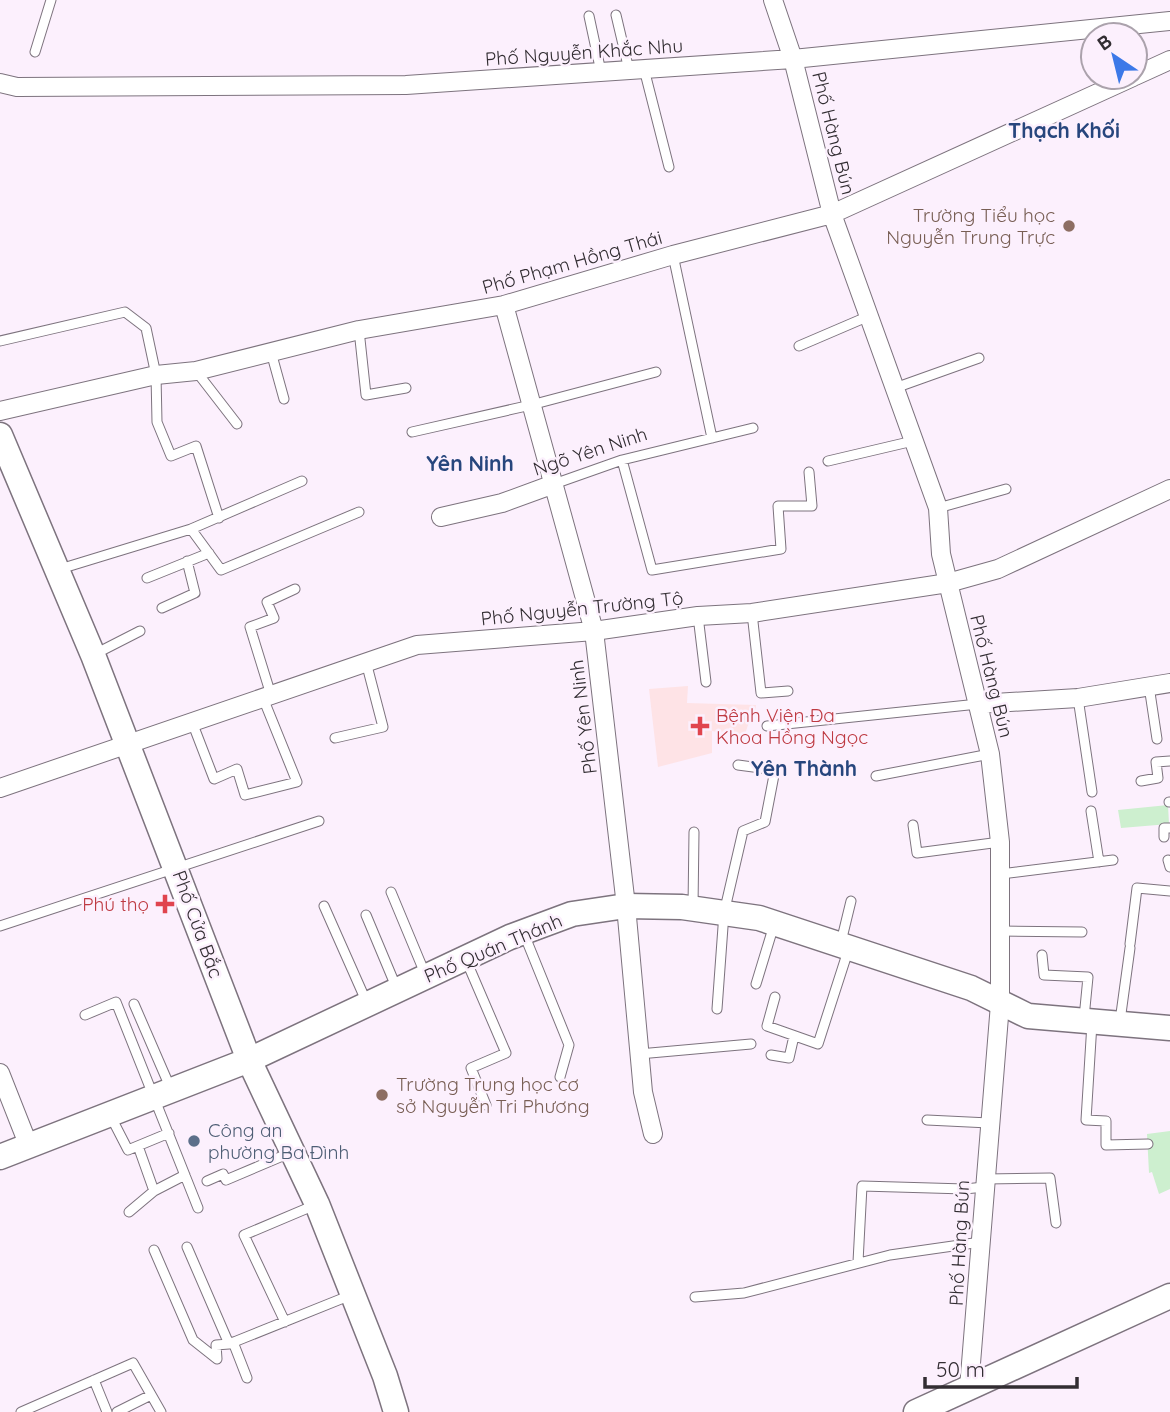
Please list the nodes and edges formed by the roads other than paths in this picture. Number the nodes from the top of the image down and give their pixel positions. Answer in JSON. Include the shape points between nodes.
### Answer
{"nodes":[{"id":1,"x":51,"y":0,"type":"edge"},
{"id":2,"x":773,"y":0,"type":"edge"},
{"id":3,"x":616,"y":15,"type":"dead end"},
{"id":4,"x":589,"y":16,"type":"dead end"},
{"id":5,"x":1169,"y":22,"type":"edge"},
{"id":6,"x":36,"y":52,"type":"dead end"},
{"id":7,"x":793,"y":59,"type":"junction"},
{"id":8,"x":1170,"y":60,"type":"edge"},
{"id":9,"x":1149,"y":69,"type":"edge"},
{"id":10,"x":637,"y":70,"type":"junction"},
{"id":11,"x":601,"y":72,"type":"junction"},
{"id":12,"x":0,"y":83,"type":"edge"},
{"id":13,"x":1101,"y":91,"type":"edge"},
{"id":14,"x":668,"y":167,"type":"dead end"},
{"id":15,"x":832,"y":214,"type":"junction"},
{"id":16,"x":673,"y":255,"type":"junction"},
{"id":17,"x":504,"y":305,"type":"junction"},
{"id":18,"x":870,"y":315,"type":"junction"},
{"id":19,"x":359,"y":330,"type":"junction"},
{"id":20,"x":0,"y":341,"type":"edge"},
{"id":21,"x":799,"y":345,"type":"dead end"},
{"id":22,"x":270,"y":350,"type":"junction"},
{"id":23,"x":979,"y":358,"type":"dead end"},
{"id":24,"x":196,"y":371,"type":"junction"},
{"id":25,"x":656,"y":373,"type":"dead end"},
{"id":26,"x":156,"y":375,"type":"junction"},
{"id":27,"x":406,"y":388,"type":"dead end"},
{"id":28,"x":895,"y":388,"type":"junction"},
{"id":29,"x":284,"y":399,"type":"dead end"},
{"id":30,"x":531,"y":405,"type":"junction"},
{"id":31,"x":0,"y":411,"type":"edge"},
{"id":32,"x":237,"y":424,"type":"dead end"},
{"id":33,"x":753,"y":428,"type":"dead end"},
{"id":34,"x":412,"y":432,"type":"dead end"},
{"id":35,"x":0,"y":435,"type":"edge"},
{"id":36,"x":712,"y":438,"type":"junction"},
{"id":37,"x":913,"y":441,"type":"junction"},
{"id":38,"x":622,"y":460,"type":"junction"},
{"id":39,"x":828,"y":461,"type":"dead end"},
{"id":40,"x":809,"y":472,"type":"dead end"},
{"id":41,"x":302,"y":481,"type":"dead end"},
{"id":42,"x":554,"y":484,"type":"junction"},
{"id":43,"x":1006,"y":489,"type":"dead end"},
{"id":44,"x":1170,"y":489,"type":"edge"},
{"id":45,"x":938,"y":508,"type":"junction"},
{"id":46,"x":359,"y":512,"type":"dead end"},
{"id":47,"x":441,"y":517,"type":"dead end"},
{"id":48,"x":219,"y":518,"type":"junction"},
{"id":49,"x":191,"y":529,"type":"junction"},
{"id":50,"x":209,"y":553,"type":"junction"},
{"id":51,"x":187,"y":561,"type":"junction"},
{"id":52,"x":59,"y":569,"type":"junction"},
{"id":53,"x":147,"y":578,"type":"dead end"},
{"id":54,"x":948,"y":583,"type":"junction"},
{"id":55,"x":295,"y":589,"type":"dead end"},
{"id":56,"x":162,"y":608,"type":"dead end"},
{"id":57,"x":752,"y":612,"type":"junction"},
{"id":58,"x":698,"y":616,"type":"junction"},
{"id":59,"x":140,"y":631,"type":"dead end"},
{"id":60,"x":594,"y":631,"type":"junction"},
{"id":61,"x":93,"y":655,"type":"junction"},
{"id":62,"x":366,"y":662,"type":"junction"},
{"id":63,"x":706,"y":682,"type":"dead end"},
{"id":64,"x":1170,"y":683,"type":"edge"},
{"id":65,"x":1149,"y":686,"type":"junction"},
{"id":66,"x":788,"y":691,"type":"dead end"},
{"id":67,"x":267,"y":696,"type":"junction"},
{"id":68,"x":1078,"y":698,"type":"junction"},
{"id":69,"x":978,"y":704,"type":"junction"},
{"id":70,"x":192,"y":722,"type":"junction"},
{"id":71,"x":767,"y":726,"type":"dead end"},
{"id":72,"x":335,"y":738,"type":"dead end"},
{"id":73,"x":1157,"y":739,"type":"dead end"},
{"id":74,"x":128,"y":744,"type":"junction"},
{"id":75,"x":990,"y":754,"type":"junction"},
{"id":76,"x":1170,"y":761,"type":"edge"},
{"id":77,"x":738,"y":765,"type":"dead end"},
{"id":78,"x":876,"y":776,"type":"dead end"},
{"id":79,"x":1141,"y":780,"type":"dead end"},
{"id":80,"x":0,"y":788,"type":"edge"},
{"id":81,"x":1092,"y":792,"type":"dead end"},
{"id":82,"x":1091,"y":811,"type":"dead end"},
{"id":83,"x":319,"y":821,"type":"dead end"},
{"id":84,"x":914,"y":825,"type":"dead end"},
{"id":85,"x":1170,"y":828,"type":"edge"},
{"id":86,"x":694,"y":832,"type":"dead end"},
{"id":87,"x":1164,"y":836,"type":"dead end"},
{"id":88,"x":1000,"y":842,"type":"junction"},
{"id":89,"x":1113,"y":860,"type":"dead end"},
{"id":90,"x":1099,"y":862,"type":"junction"},
{"id":91,"x":177,"y":866,"type":"junction"},
{"id":92,"x":1001,"y":874,"type":"junction"},
{"id":93,"x":1170,"y":891,"type":"edge"},
{"id":94,"x":391,"y":892,"type":"dead end"},
{"id":95,"x":851,"y":901,"type":"dead end"},
{"id":96,"x":324,"y":906,"type":"dead end"},
{"id":97,"x":626,"y":906,"type":"junction"},
{"id":98,"x":693,"y":909,"type":"junction"},
{"id":99,"x":724,"y":913,"type":"junction"},
{"id":100,"x":366,"y":915,"type":"dead end"},
{"id":101,"x":775,"y":923,"type":"junction"},
{"id":102,"x":0,"y":926,"type":"edge"},
{"id":103,"x":999,"y":931,"type":"junction"},
{"id":104,"x":523,"y":932,"type":"junction"},
{"id":105,"x":1082,"y":932,"type":"dead end"},
{"id":106,"x":845,"y":946,"type":"junction"},
{"id":107,"x":1042,"y":955,"type":"dead end"},
{"id":108,"x":465,"y":959,"type":"junction"},
{"id":109,"x":426,"y":977,"type":"junction"},
{"id":110,"x":756,"y":985,"type":"dead end"},
{"id":111,"x":397,"y":991,"type":"junction"},
{"id":112,"x":775,"y":997,"type":"dead end"},
{"id":113,"x":134,"y":1004,"type":"dead end"},
{"id":114,"x":1000,"y":1004,"type":"junction"},
{"id":115,"x":368,"y":1005,"type":"junction"},
{"id":116,"x":717,"y":1009,"type":"dead end"},
{"id":117,"x":85,"y":1015,"type":"dead end"},
{"id":118,"x":1088,"y":1021,"type":"junction"},
{"id":119,"x":1120,"y":1023,"type":"junction"},
{"id":120,"x":1170,"y":1028,"type":"edge"},
{"id":121,"x":794,"y":1036,"type":"junction"},
{"id":122,"x":751,"y":1044,"type":"dead end"},
{"id":123,"x":639,"y":1054,"type":"junction"},
{"id":124,"x":771,"y":1055,"type":"dead end"},
{"id":125,"x":249,"y":1060,"type":"junction"},
{"id":126,"x":0,"y":1073,"type":"edge"},
{"id":127,"x":560,"y":1077,"type":"dead end"},
{"id":128,"x":163,"y":1092,"type":"junction"},
{"id":129,"x":486,"y":1105,"type":"dead end"},
{"id":130,"x":109,"y":1113,"type":"junction"},
{"id":131,"x":928,"y":1120,"type":"dead end"},
{"id":132,"x":989,"y":1123,"type":"junction"},
{"id":133,"x":169,"y":1133,"type":"junction"},
{"id":134,"x":653,"y":1134,"type":"dead end"},
{"id":135,"x":28,"y":1144,"type":"junction"},
{"id":136,"x":1148,"y":1144,"type":"dead end"},
{"id":137,"x":138,"y":1146,"type":"junction"},
{"id":138,"x":292,"y":1152,"type":"junction"},
{"id":139,"x":0,"y":1157,"type":"edge"},
{"id":140,"x":185,"y":1175,"type":"junction"},
{"id":141,"x":207,"y":1181,"type":"dead end"},
{"id":142,"x":984,"y":1183,"type":"junction"},
{"id":143,"x":154,"y":1191,"type":"junction"},
{"id":144,"x":317,"y":1204,"type":"junction"},
{"id":145,"x":198,"y":1209,"type":"dead end"},
{"id":146,"x":130,"y":1212,"type":"dead end"},
{"id":147,"x":1056,"y":1223,"type":"dead end"},
{"id":148,"x":983,"y":1242,"type":"junction"},
{"id":149,"x":187,"y":1247,"type":"dead end"},
{"id":150,"x":154,"y":1250,"type":"dead end"},
{"id":151,"x":858,"y":1262,"type":"junction"},
{"id":152,"x":353,"y":1295,"type":"junction"},
{"id":153,"x":1170,"y":1296,"type":"edge"},
{"id":154,"x":695,"y":1297,"type":"dead end"},
{"id":155,"x":285,"y":1322,"type":"junction"},
{"id":156,"x":231,"y":1343,"type":"junction"},
{"id":157,"x":247,"y":1378,"type":"dead end"},
{"id":158,"x":94,"y":1380,"type":"junction"},
{"id":159,"x":151,"y":1395,"type":"junction"},
{"id":160,"x":956,"y":1397,"type":"junction"},
{"id":161,"x":22,"y":1412,"type":"edge"},
{"id":162,"x":107,"y":1412,"type":"edge"},
{"id":163,"x":117,"y":1412,"type":"edge"},
{"id":164,"x":161,"y":1412,"type":"edge"},
{"id":165,"x":396,"y":1412,"type":"edge"},
{"id":166,"x":916,"y":1412,"type":"edge"}],
"edges":[{"from":1,"to":6,"type":"lane"},
{"from":2,"to":7,"type":"street","name":"Phố Hàng Bún"},
{"from":3,"to":10,"type":"lane"},
{"from":4,"to":11,"type":"lane"},
{"from":5,"to":7,"type":"street","name":"Phố Nguyễn Khắc Nhu"},
{"from":7,"to":10,"type":"street","name":"Phố Nguyễn Khắc Nhu"},
{"from":7,"to":15,"type":"street","name":"Phố Hàng Bún"},
{"from":8,"to":9,"type":"street","name":"Phố Phạm Hồng Thái"},
{"from":10,"to":11,"type":"street","name":"Phố Nguyễn Khắc Nhu"},
{"from":10,"to":14,"type":"lane"},
{"from":11,"to":12,"type":"street","name":"Phố Nguyễn Khắc Nhu","via":[[406,85],[17,87]]},
{"from":13,"to":15,"type":"street","name":"Phố Phạm Hồng Thái"},
{"from":15,"to":16,"type":"street","name":"Phố Phạm Hồng Thái"},
{"from":15,"to":18,"type":"street","name":"Phố Hàng Bún"},
{"from":16,"to":17,"type":"street","name":"Phố Phạm Hồng Thái"},
{"from":16,"to":36,"type":"lane"},
{"from":17,"to":19,"type":"street","name":"Phố Phạm Hồng Thái"},
{"from":17,"to":30,"type":"street","name":"Phố Yên Ninh"},
{"from":18,"to":21,"type":"lane"},
{"from":18,"to":28,"type":"street","name":"Phố Hàng Bún"},
{"from":19,"to":22,"type":"street","name":"Phố Phạm Hồng Thái"},
{"from":19,"to":27,"type":"lane","via":[[366,396]]},
{"from":20,"to":26,"type":"lane","via":[[125,312],[146,328]]},
{"from":22,"to":24,"type":"street","name":"Phố Phạm Hồng Thái"},
{"from":22,"to":29,"type":"lane"},
{"from":23,"to":28,"type":"lane"},
{"from":24,"to":26,"type":"street","name":"Phố Phạm Hồng Thái"},
{"from":24,"to":32,"type":"lane"},
{"from":25,"to":30,"type":"lane"},
{"from":26,"to":31,"type":"street","name":"Phố Phạm Hồng Thái"},
{"from":26,"to":48,"type":"lane","via":[[157,422],[171,456],[196,446]]},
{"from":28,"to":37,"type":"street","name":"Phố Hàng Bún"},
{"from":30,"to":34,"type":"lane"},
{"from":30,"to":42,"type":"street","name":"Phố Yên Ninh"},
{"from":33,"to":36,"type":"lane","name":"Ngõ Yên Ninh"},
{"from":35,"to":52,"type":"main road","name":"Phố Cửa Bắc"},
{"from":36,"to":38,"type":"lane","name":"Ngõ Yên Ninh"},
{"from":37,"to":39,"type":"lane"},
{"from":37,"to":45,"type":"street","name":"Phố Hàng Bún"},
{"from":38,"to":40,"type":"lane","via":[[652,570],[781,549],[778,506],[812,506]]},
{"from":38,"to":42,"type":"lane","name":"Ngõ Yên Ninh"},
{"from":41,"to":48,"type":"lane"},
{"from":42,"to":47,"type":"street","name":"Ngõ Yên Ninh","via":[[502,503]]},
{"from":42,"to":60,"type":"street","name":"Phố Yên Ninh"},
{"from":43,"to":45,"type":"lane"},
{"from":44,"to":54,"type":"street","name":"Phố Nguyễn Trường Tộ","via":[[998,569]]},
{"from":45,"to":54,"type":"street","name":"Phố Hàng Bún"},
{"from":46,"to":50,"type":"lane","via":[[221,570]]},
{"from":48,"to":49,"type":"lane"},
{"from":49,"to":50,"type":"lane"},
{"from":49,"to":52,"type":"lane"},
{"from":50,"to":51,"type":"lane"},
{"from":51,"to":53,"type":"lane"},
{"from":51,"to":56,"type":"lane","via":[[195,593]]},
{"from":52,"to":61,"type":"main road","name":"Phố Cửa Bắc"},
{"from":54,"to":57,"type":"street","name":"Phố Nguyễn Trường Tộ"},
{"from":54,"to":69,"type":"street","name":"Phố Hàng Bún"},
{"from":55,"to":67,"type":"lane","via":[[267,601],[274,618],[250,627]]},
{"from":57,"to":58,"type":"street","name":"Phố Nguyễn Trường Tộ"},
{"from":57,"to":66,"type":"lane","via":[[761,693]]},
{"from":58,"to":60,"type":"street","name":"Phố Nguyễn Trường Tộ"},
{"from":58,"to":63,"type":"lane"},
{"from":59,"to":61,"type":"lane"},
{"from":60,"to":62,"type":"street","name":"Phố Nguyễn Trường Tộ","via":[[417,645]]},
{"from":60,"to":97,"type":"street","name":"Phố Yên Ninh"},
{"from":61,"to":74,"type":"main road","name":"Phố Cửa Bắc"},
{"from":62,"to":67,"type":"street","name":"Phố Nguyễn Trường Tộ"},
{"from":62,"to":72,"type":"lane","via":[[383,727]]},
{"from":64,"to":65,"type":"street"},
{"from":65,"to":68,"type":"street"},
{"from":65,"to":73,"type":"lane"},
{"from":67,"to":70,"type":"street","name":"Phố Nguyễn Trường Tộ"},
{"from":67,"to":70,"type":"lane","via":[[297,782],[245,795],[237,769],[214,779]]},
{"from":68,"to":69,"type":"street"},
{"from":68,"to":81,"type":"lane"},
{"from":69,"to":71,"type":"lane"},
{"from":69,"to":75,"type":"street","name":"Phố Hàng Bún"},
{"from":70,"to":74,"type":"street","name":"Phố Nguyễn Trường Tộ"},
{"from":74,"to":80,"type":"street","name":"Phố Nguyễn Trường Tộ"},
{"from":74,"to":91,"type":"main road","name":"Phố Cửa Bắc"},
{"from":75,"to":78,"type":"lane"},
{"from":75,"to":88,"type":"street","name":"Phố Hàng Bún"},
{"from":76,"to":79,"type":"lane","via":[[1156,762],[1158,778]]},
{"from":77,"to":99,"type":"lane","via":[[775,771],[765,822],[743,831]]},
{"from":82,"to":90,"type":"lane"},
{"from":83,"to":91,"type":"lane"},
{"from":84,"to":88,"type":"lane","via":[[917,853]]},
{"from":85,"to":87,"type":"lane","via":[[1164,828]]},
{"from":86,"to":98,"type":"lane"},
{"from":88,"to":92,"type":"street","name":"Phố Hàng Bún"},
{"from":89,"to":90,"type":"lane"},
{"from":90,"to":92,"type":"lane"},
{"from":91,"to":102,"type":"lane"},
{"from":91,"to":125,"type":"main road","name":"Phố Cửa Bắc"},
{"from":92,"to":103,"type":"street","name":"Phố Hàng Bún"},
{"from":93,"to":119,"type":"lane","via":[[1137,888]]},
{"from":94,"to":109,"type":"lane"},
{"from":95,"to":106,"type":"lane"},
{"from":96,"to":115,"type":"lane"},
{"from":97,"to":98,"type":"main road","name":"Phố Quán Thánh"},
{"from":97,"to":104,"type":"main road","name":"Phố Quán Thánh","via":[[572,914]]},
{"from":97,"to":123,"type":"street","name":"Phố Yên Ninh"},
{"from":98,"to":99,"type":"main road","name":"Phố Quán Thánh"},
{"from":99,"to":101,"type":"main road","name":"Phố Quán Thánh"},
{"from":99,"to":116,"type":"lane"},
{"from":100,"to":111,"type":"lane"},
{"from":101,"to":106,"type":"main road","name":"Phố Quán Thánh"},
{"from":101,"to":110,"type":"lane"},
{"from":103,"to":105,"type":"lane"},
{"from":103,"to":114,"type":"street","name":"Phố Hàng Bún"},
{"from":104,"to":108,"type":"main road","name":"Phố Quán Thánh"},
{"from":104,"to":127,"type":"lane","via":[[569,1045]]},
{"from":106,"to":114,"type":"main road","name":"Phố Quán Thánh","via":[[971,988]]},
{"from":106,"to":121,"type":"lane","via":[[818,1044]]},
{"from":107,"to":118,"type":"lane","via":[[1044,975],[1088,977]]},
{"from":108,"to":109,"type":"main road","name":"Phố Quán Thánh"},
{"from":108,"to":129,"type":"lane","via":[[506,1053],[471,1068]]},
{"from":109,"to":111,"type":"main road","name":"Phố Quán Thánh"},
{"from":111,"to":115,"type":"main road","name":"Phố Quán Thánh"},
{"from":112,"to":121,"type":"lane","via":[[767,1026]]},
{"from":113,"to":128,"type":"lane"},
{"from":114,"to":118,"type":"main road","name":"Phố Quán Thánh","via":[[1028,1016]]},
{"from":114,"to":132,"type":"street","name":"Phố Hàng Bún"},
{"from":115,"to":125,"type":"main road","name":"Phố Quán Thánh"},
{"from":117,"to":128,"type":"lane","via":[[116,1002]]},
{"from":118,"to":119,"type":"main road","name":"Phố Quán Thánh"},
{"from":118,"to":136,"type":"lane","via":[[1086,1119],[1106,1121],[1106,1145]]},
{"from":119,"to":120,"type":"main road","name":"Phố Quán Thánh"},
{"from":121,"to":124,"type":"lane","via":[[789,1058]]},
{"from":122,"to":123,"type":"lane"},
{"from":123,"to":134,"type":"street","name":"Phố Yên Ninh"},
{"from":125,"to":128,"type":"main road","name":"Phố Quán Thánh"},
{"from":125,"to":138,"type":"main road","name":"Phố Cửa Bắc"},
{"from":126,"to":135,"type":"street"},
{"from":128,"to":130,"type":"main road","name":"Phố Quán Thánh"},
{"from":128,"to":133,"type":"lane"},
{"from":130,"to":135,"type":"main road","name":"Phố Quán Thánh"},
{"from":130,"to":137,"type":"lane","via":[[128,1150]]},
{"from":131,"to":132,"type":"lane"},
{"from":132,"to":142,"type":"street","name":"Phố Hàng Bún"},
{"from":133,"to":137,"type":"lane"},
{"from":133,"to":140,"type":"lane"},
{"from":135,"to":139,"type":"main road","name":"Phố Quán Thánh"},
{"from":137,"to":143,"type":"lane"},
{"from":138,"to":141,"type":"lane","via":[[226,1180],[223,1174]]},
{"from":138,"to":144,"type":"main road","name":"Phố Cửa Bắc"},
{"from":140,"to":143,"type":"lane"},
{"from":140,"to":145,"type":"lane"},
{"from":142,"to":147,"type":"lane","via":[[1051,1178]]},
{"from":142,"to":148,"type":"street","name":"Phố Hàng Bún"},
{"from":142,"to":151,"type":"lane","via":[[965,1189],[862,1186]]},
{"from":143,"to":146,"type":"lane"},
{"from":144,"to":152,"type":"main road","name":"Phố Cửa Bắc"},
{"from":144,"to":155,"type":"lane","via":[[244,1235]]},
{"from":148,"to":151,"type":"lane"},
{"from":148,"to":160,"type":"street","name":"Phố Hàng Bún"},
{"from":149,"to":156,"type":"lane"},
{"from":150,"to":156,"type":"lane","via":[[194,1340],[217,1359],[216,1345]]},
{"from":151,"to":154,"type":"lane","via":[[744,1293]]},
{"from":152,"to":155,"type":"lane"},
{"from":152,"to":165,"type":"main road","name":"Phố Cửa Bắc"},
{"from":153,"to":160,"type":"main road"},
{"from":155,"to":156,"type":"lane"},
{"from":156,"to":157,"type":"lane"},
{"from":158,"to":159,"type":"lane","via":[[133,1363]]},
{"from":158,"to":161,"type":"lane"},
{"from":158,"to":162,"type":"lane"},
{"from":159,"to":163,"type":"lane"},
{"from":159,"to":164,"type":"lane"},
{"from":160,"to":166,"type":"main road"}]}
